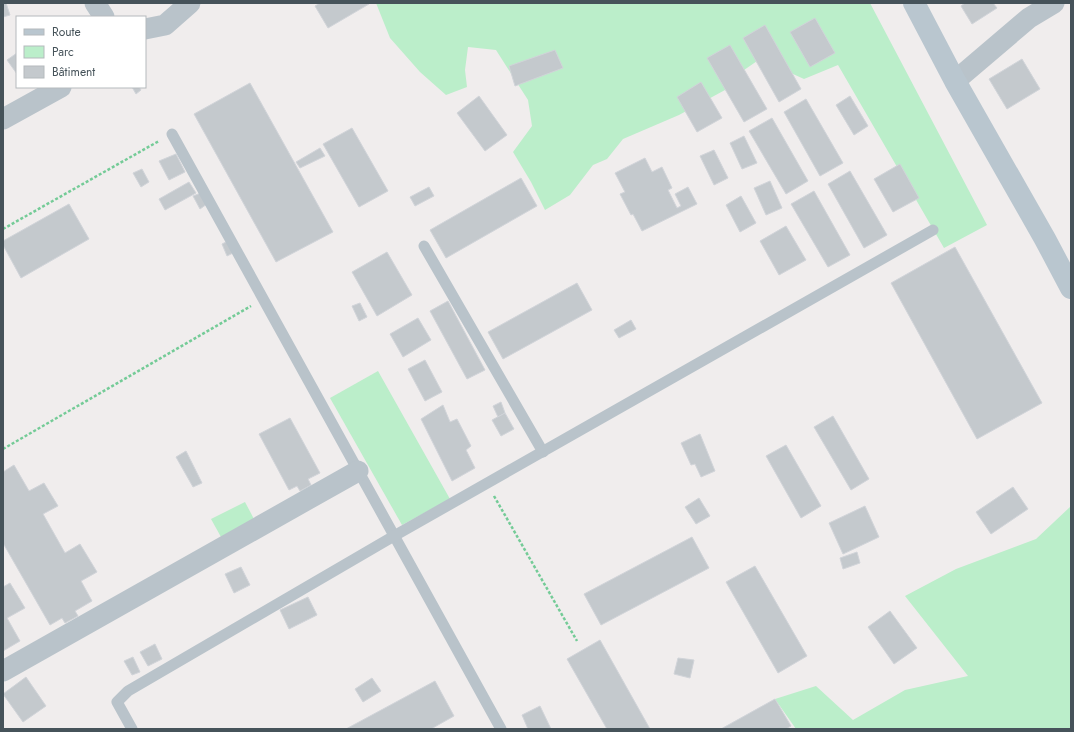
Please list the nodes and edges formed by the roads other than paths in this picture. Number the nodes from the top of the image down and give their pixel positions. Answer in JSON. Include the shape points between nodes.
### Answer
{"nodes":[{"id":1,"x":95,"y":3,"type":"edge"},
{"id":2,"x":190,"y":3,"type":"edge"},
{"id":3,"x":914,"y":3,"type":"edge"},
{"id":4,"x":1054,"y":3,"type":"edge"},
{"id":5,"x":103,"y":16,"type":"edge"},
{"id":6,"x":146,"y":29,"type":"edge"},
{"id":7,"x":955,"y":81,"type":"junction"},
{"id":8,"x":59,"y":88,"type":"edge"},
{"id":9,"x":3,"y":119,"type":"edge"},
{"id":10,"x":172,"y":134,"type":"road end"},
{"id":11,"x":933,"y":230,"type":"dead end"},
{"id":12,"x":424,"y":246,"type":"dead end"},
{"id":13,"x":1071,"y":288,"type":"edge"},
{"id":14,"x":543,"y":452,"type":"junction"},
{"id":15,"x":358,"y":471,"type":"junction"},
{"id":16,"x":394,"y":536,"type":"junction"},
{"id":17,"x":3,"y":672,"type":"edge"},
{"id":18,"x":132,"y":729,"type":"edge"},
{"id":19,"x":501,"y":729,"type":"edge"}],
"edges":[{"from":1,"to":5,"type":"street"},
{"from":2,"to":6,"type":"street","via":[[165,25]]},
{"from":3,"to":7,"type":"main road"},
{"from":4,"to":7,"type":"street","via":[[1029,18]]},
{"from":7,"to":13,"type":"main road"},
{"from":8,"to":9,"type":"street"},
{"from":10,"to":15,"type":"lane"},
{"from":11,"to":14,"type":"lane"},
{"from":12,"to":14,"type":"lane"},
{"from":14,"to":16,"type":"lane"},
{"from":15,"to":16,"type":"lane"},
{"from":15,"to":17,"type":"street"},
{"from":16,"to":18,"type":"lane","via":[[128,691],[117,702]]},
{"from":16,"to":19,"type":"lane"}]}
